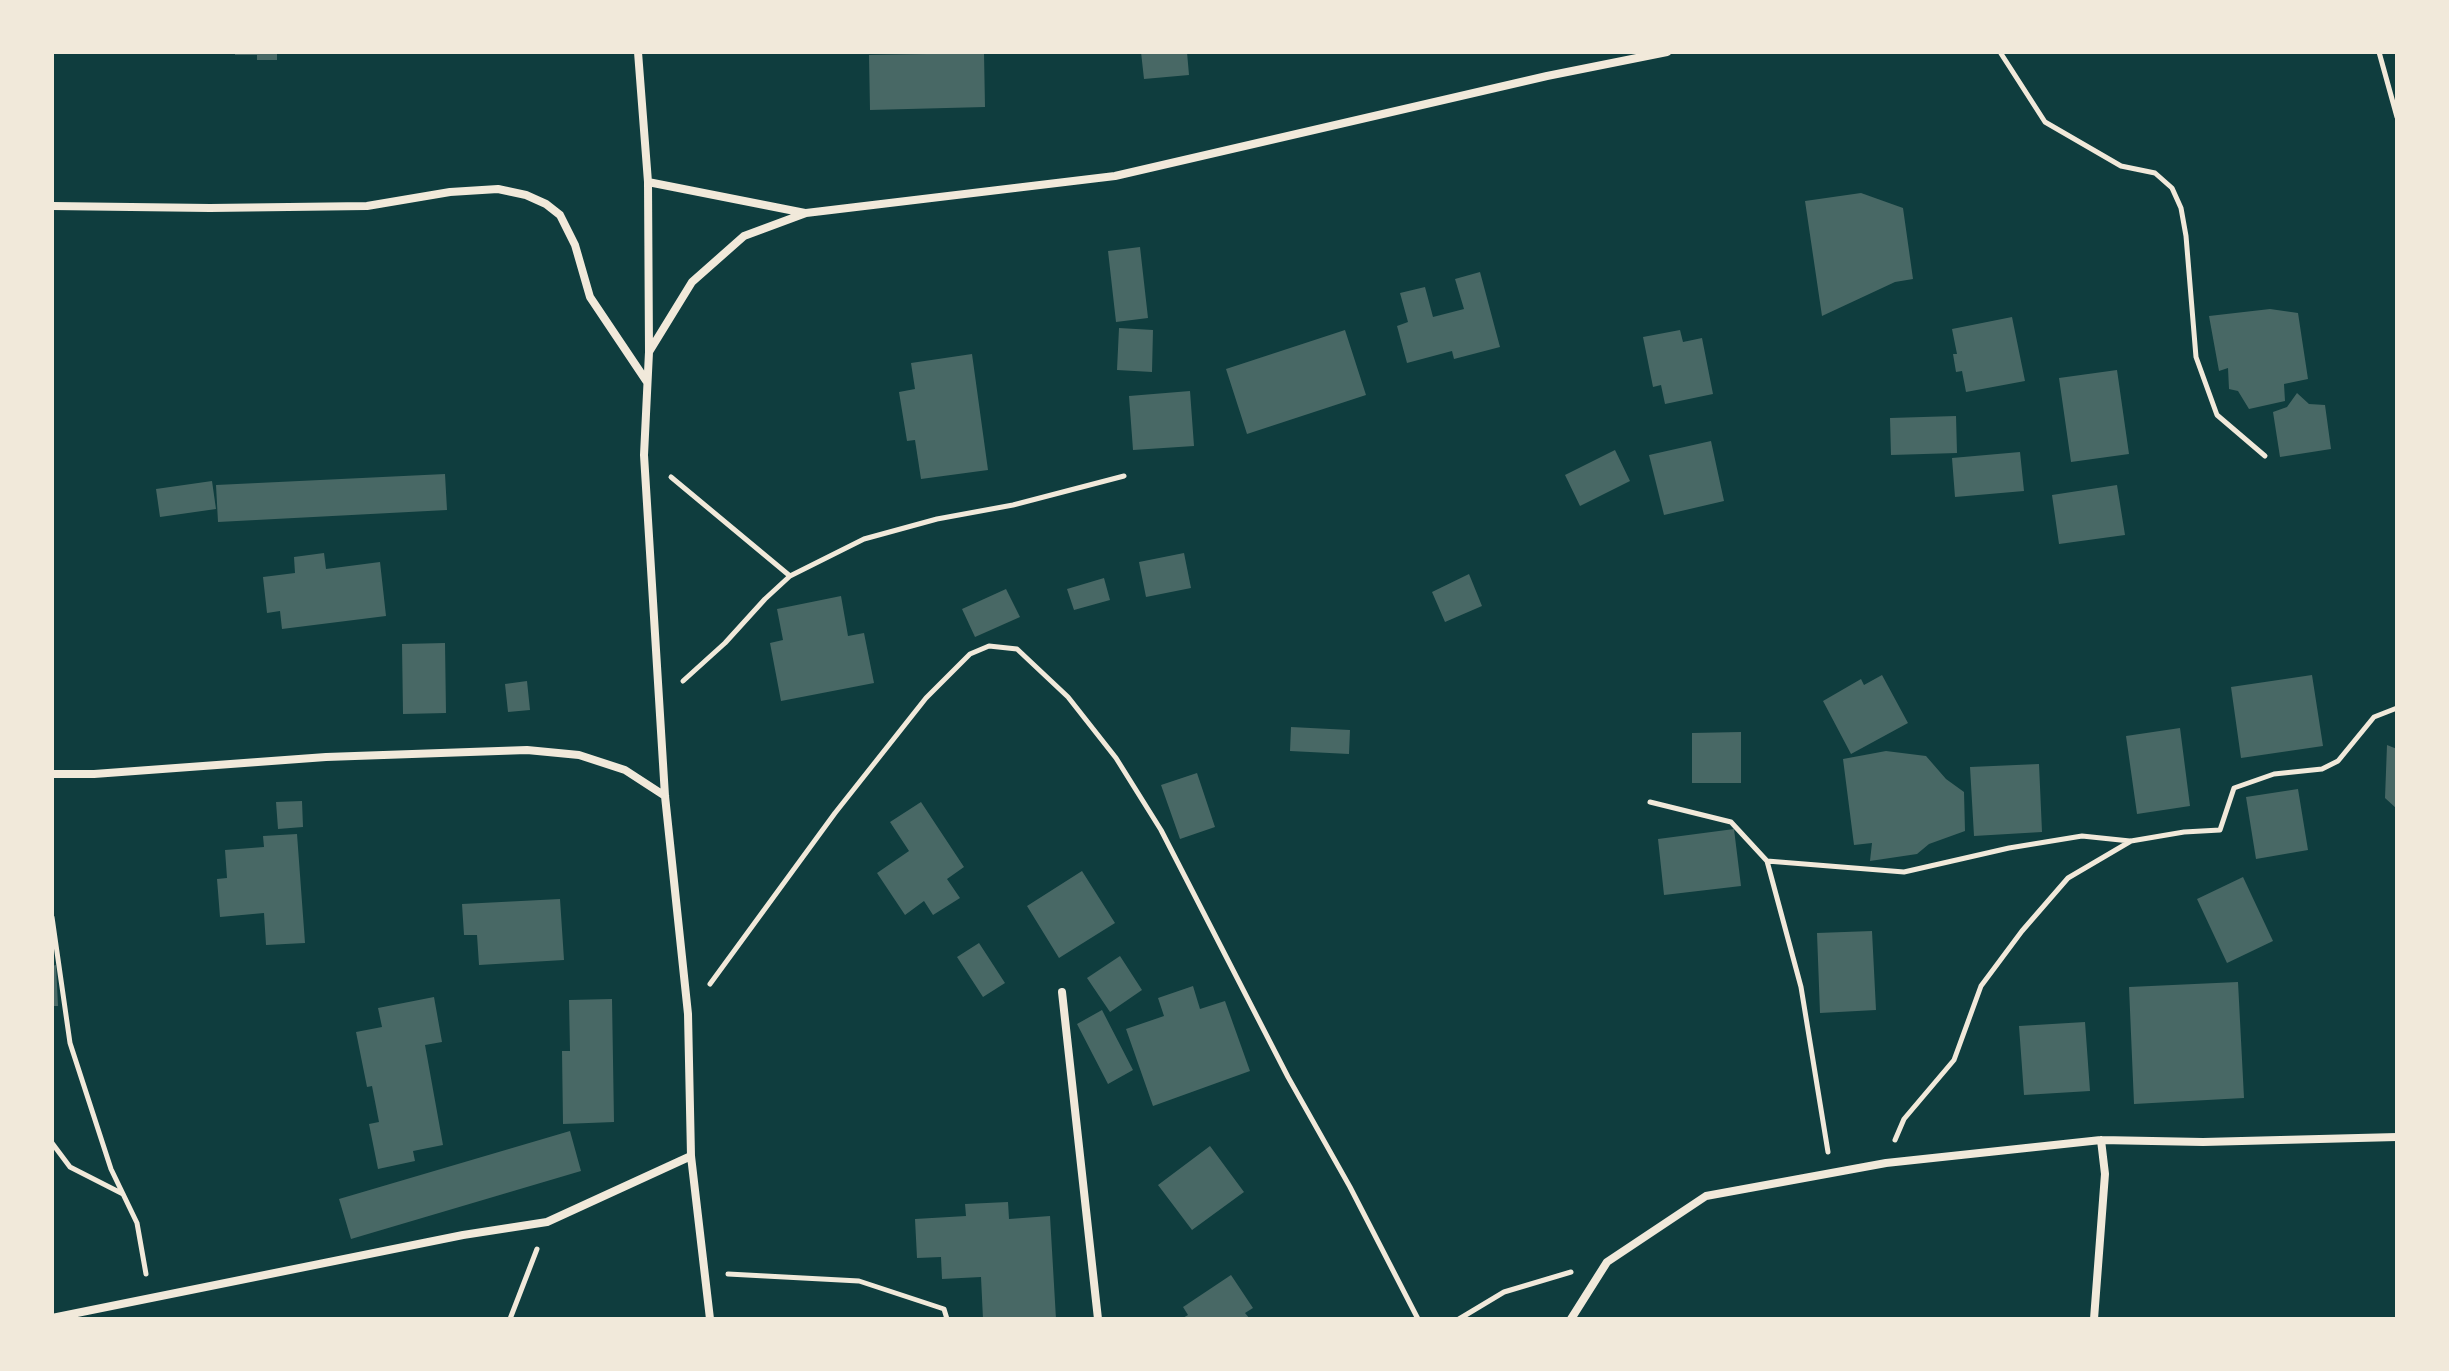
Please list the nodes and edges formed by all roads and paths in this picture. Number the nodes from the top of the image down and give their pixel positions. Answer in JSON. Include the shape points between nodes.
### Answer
{"nodes":[{"id":1,"x":638,"y":52,"type":"edge"},
{"id":2,"x":1667,"y":52,"type":"edge"},
{"id":3,"x":2000,"y":52,"type":"edge"},
{"id":4,"x":2379,"y":52,"type":"edge"},
{"id":5,"x":1645,"y":53,"type":"edge"},
{"id":6,"x":2397,"y":117,"type":"edge"},
{"id":7,"x":648,"y":182,"type":"junction"},
{"id":8,"x":52,"y":206,"type":"edge"},
{"id":9,"x":806,"y":213,"type":"junction"},
{"id":10,"x":649,"y":352,"type":"junction"},
{"id":11,"x":647,"y":382,"type":"junction"},
{"id":12,"x":644,"y":455,"type":"junction"},
{"id":13,"x":2265,"y":456,"type":"dead end"},
{"id":14,"x":1124,"y":476,"type":"dead end"},
{"id":15,"x":790,"y":576,"type":"junction"},
{"id":16,"x":661,"y":700,"type":"junction"},
{"id":17,"x":2397,"y":708,"type":"edge"},
{"id":18,"x":52,"y":774,"type":"edge"},
{"id":19,"x":665,"y":796,"type":"junction"},
{"id":20,"x":1650,"y":802,"type":"dead end"},
{"id":21,"x":2131,"y":841,"type":"junction"},
{"id":22,"x":1767,"y":861,"type":"junction"},
{"id":23,"x":52,"y":917,"type":"edge"},
{"id":24,"x":1062,"y":992,"type":"dead end"},
{"id":25,"x":688,"y":1014,"type":"junction"},
{"id":26,"x":2397,"y":1137,"type":"edge"},
{"id":27,"x":2101,"y":1140,"type":"junction"},
{"id":28,"x":52,"y":1143,"type":"edge"},
{"id":29,"x":691,"y":1156,"type":"junction"},
{"id":30,"x":1886,"y":1163,"type":"junction"},
{"id":31,"x":1831,"y":1173,"type":"junction"},
{"id":32,"x":123,"y":1194,"type":"junction"},
{"id":33,"x":547,"y":1222,"type":"junction"},
{"id":34,"x":1607,"y":1262,"type":"junction"},
{"id":35,"x":706,"y":1272,"type":"junction"},
{"id":36,"x":151,"y":1299,"type":"junction"},
{"id":37,"x":52,"y":1318,"type":"edge"},
{"id":38,"x":510,"y":1319,"type":"edge"},
{"id":39,"x":710,"y":1319,"type":"edge"},
{"id":40,"x":947,"y":1319,"type":"edge"},
{"id":41,"x":1098,"y":1319,"type":"edge"},
{"id":42,"x":1418,"y":1319,"type":"edge"},
{"id":43,"x":1459,"y":1319,"type":"edge"},
{"id":44,"x":1571,"y":1319,"type":"edge"},
{"id":45,"x":2094,"y":1319,"type":"edge"}],
"edges":[{"from":1,"to":7,"type":"street"},
{"from":2,"to":5,"type":"street"},
{"from":3,"to":13,"type":"path","via":[[2045,122],[2121,166],[2155,173],[2172,188],[2186,236],[2196,357],[2217,415]]},
{"from":4,"to":6,"type":"path"},
{"from":5,"to":9,"type":"street","via":[[1115,176]]},
{"from":7,"to":9,"type":"street"},
{"from":7,"to":10,"type":"street"},
{"from":8,"to":11,"type":"street","via":[[367,206],[450,192],[498,189],[526,195],[560,215],[590,297]]},
{"from":9,"to":10,"type":"street","via":[[744,236],[692,282]]},
{"from":10,"to":11,"type":"street"},
{"from":11,"to":12,"type":"street"},
{"from":12,"to":15,"type":"path"},
{"from":12,"to":16,"type":"street"},
{"from":14,"to":15,"type":"path","via":[[864,539]]},
{"from":15,"to":16,"type":"path"},
{"from":16,"to":19,"type":"street"},
{"from":17,"to":21,"type":"path","via":[[2374,717],[2338,761],[2322,769],[2274,774],[2234,788],[2220,830]]},
{"from":18,"to":19,"type":"street","via":[[527,750],[579,755],[625,770]]},
{"from":19,"to":25,"type":"street"},
{"from":20,"to":22,"type":"path","via":[[1731,822]]},
{"from":21,"to":22,"type":"path","via":[[2082,836],[1904,872]]},
{"from":21,"to":30,"type":"path","via":[[2068,878],[2022,931],[1981,986],[1954,1060],[1904,1119]]},
{"from":22,"to":31,"type":"path","via":[[1801,987]]},
{"from":23,"to":32,"type":"path","via":[[70,1043]]},
{"from":24,"to":41,"type":"street"},
{"from":25,"to":29,"type":"street"},
{"from":25,"to":42,"type":"path","via":[[926,698],[970,654],[989,646],[1017,649],[1068,697],[1116,758],[1161,830]]},
{"from":26,"to":27,"type":"street"},
{"from":27,"to":30,"type":"street"},
{"from":27,"to":45,"type":"street","via":[[2105,1174]]},
{"from":28,"to":32,"type":"path","via":[[70,1167]]},
{"from":29,"to":33,"type":"street"},
{"from":29,"to":35,"type":"street"},
{"from":30,"to":31,"type":"street"},
{"from":31,"to":34,"type":"street","via":[[1706,1196]]},
{"from":32,"to":36,"type":"path","via":[[137,1223]]},
{"from":33,"to":36,"type":"street"},
{"from":33,"to":38,"type":"path"},
{"from":34,"to":43,"type":"path","via":[[1504,1292]]},
{"from":34,"to":44,"type":"street"},
{"from":35,"to":39,"type":"street"},
{"from":35,"to":40,"type":"path","via":[[859,1281],[944,1309]]},
{"from":36,"to":37,"type":"street"}]}
